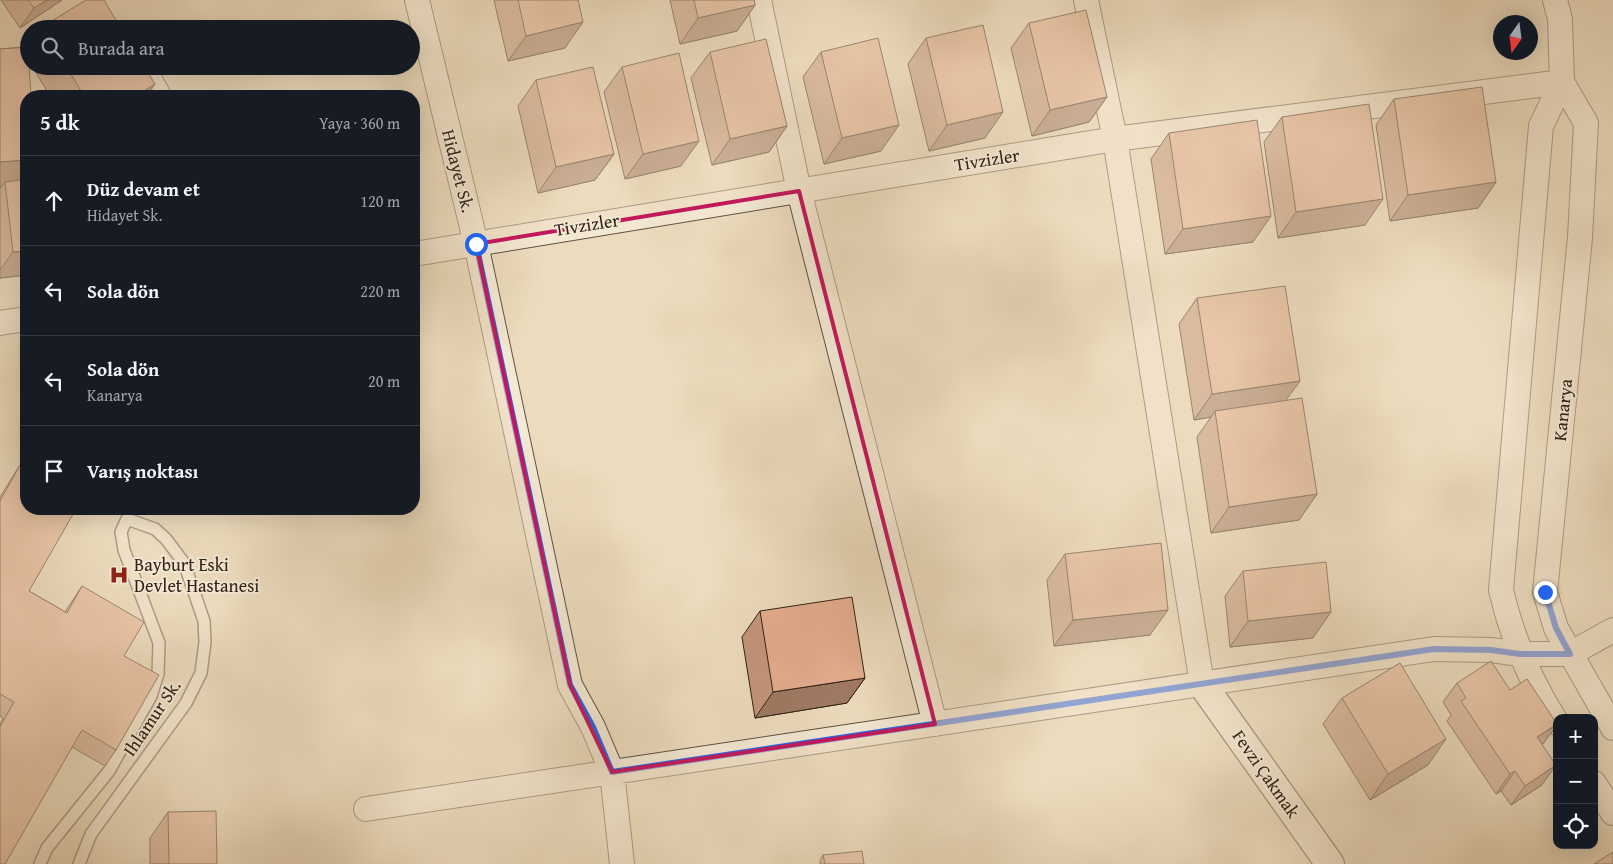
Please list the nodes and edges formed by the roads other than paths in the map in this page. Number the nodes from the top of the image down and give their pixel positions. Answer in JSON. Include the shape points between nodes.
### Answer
{"nodes":[{"id":1,"x":417,"y":0,"type":"edge"},
{"id":2,"x":759,"y":0,"type":"edge"},
{"id":3,"x":1086,"y":0,"type":"edge"},
{"id":4,"x":1555,"y":0,"type":"edge"},
{"id":5,"x":147,"y":75,"type":"edge"},
{"id":6,"x":1562,"y":82,"type":"junction"},
{"id":7,"x":156,"y":90,"type":"edge"},
{"id":8,"x":1115,"y":139,"type":"junction"},
{"id":9,"x":799,"y":191,"type":"junction"},
{"id":10,"x":476,"y":244,"type":"junction"},
{"id":11,"x":420,"y":253,"type":"edge"},
{"id":12,"x":20,"y":320,"type":"edge"},
{"id":13,"x":0,"y":323,"type":"edge"},
{"id":14,"x":1613,"y":630,"type":"edge"},
{"id":15,"x":1520,"y":654,"type":"junction"},
{"id":16,"x":1570,"y":654,"type":"junction"},
{"id":17,"x":1202,"y":684,"type":"junction"},
{"id":18,"x":1553,"y":716,"type":"edge"},
{"id":19,"x":935,"y":724,"type":"junction"},
{"id":20,"x":1613,"y":728,"type":"edge"},
{"id":21,"x":612,"y":772,"type":"junction"},
{"id":22,"x":1598,"y":789,"type":"edge"},
{"id":23,"x":366,"y":809,"type":"dead end"},
{"id":24,"x":1613,"y":813,"type":"edge"},
{"id":25,"x":40,"y":864,"type":"edge"},
{"id":26,"x":79,"y":864,"type":"edge"},
{"id":27,"x":622,"y":864,"type":"edge"},
{"id":28,"x":1330,"y":864,"type":"edge"}],
"edges":[{"from":1,"to":10,"type":"street","name":"Hidayet Sk."},
{"from":2,"to":9,"type":"street"},
{"from":3,"to":8,"type":"street"},
{"from":4,"to":6,"type":"street","via":[[1560,19]]},
{"from":5,"to":7,"type":"street"},
{"from":6,"to":8,"type":"street","name":"Tivzizler"},
{"from":6,"to":15,"type":"street","via":[[1541,126],[1502,590],[1508,621]]},
{"from":6,"to":16,"type":"street","name":"Kanarya","via":[[1586,123],[1580,238],[1545,592],[1556,628]]},
{"from":8,"to":9,"type":"street","name":"Tivzizler"},
{"from":8,"to":17,"type":"street"},
{"from":9,"to":10,"type":"street","name":"Tivzizler"},
{"from":9,"to":19,"type":"street"},
{"from":10,"to":11,"type":"street","name":"Tivzizler"},
{"from":10,"to":21,"type":"street","name":"Hidayet Sk.","via":[[570,685]]},
{"from":12,"to":13,"type":"street"},
{"from":14,"to":16,"type":"street"},
{"from":15,"to":16,"type":"street"},
{"from":15,"to":17,"type":"street","via":[[1434,649]]},
{"from":15,"to":18,"type":"street"},
{"from":16,"to":20,"type":"street","name":"Kanarya"},
{"from":17,"to":19,"type":"street"},
{"from":17,"to":28,"type":"main road","name":"Fevzi Çakmak"},
{"from":19,"to":21,"type":"street"},
{"from":21,"to":23,"type":"street"},
{"from":21,"to":27,"type":"street","name":"Hidayet Sk."},
{"from":22,"to":24,"type":"street"},
{"from":25,"to":26,"type":"lane","name":"Ihlamur Sk.","via":[[48,848],[109,771],[157,680],[159,643],[124,550],[121,532],[127,519],[155,529],[184,563],[204,621],[201,673],[186,703],[91,834]]}]}
